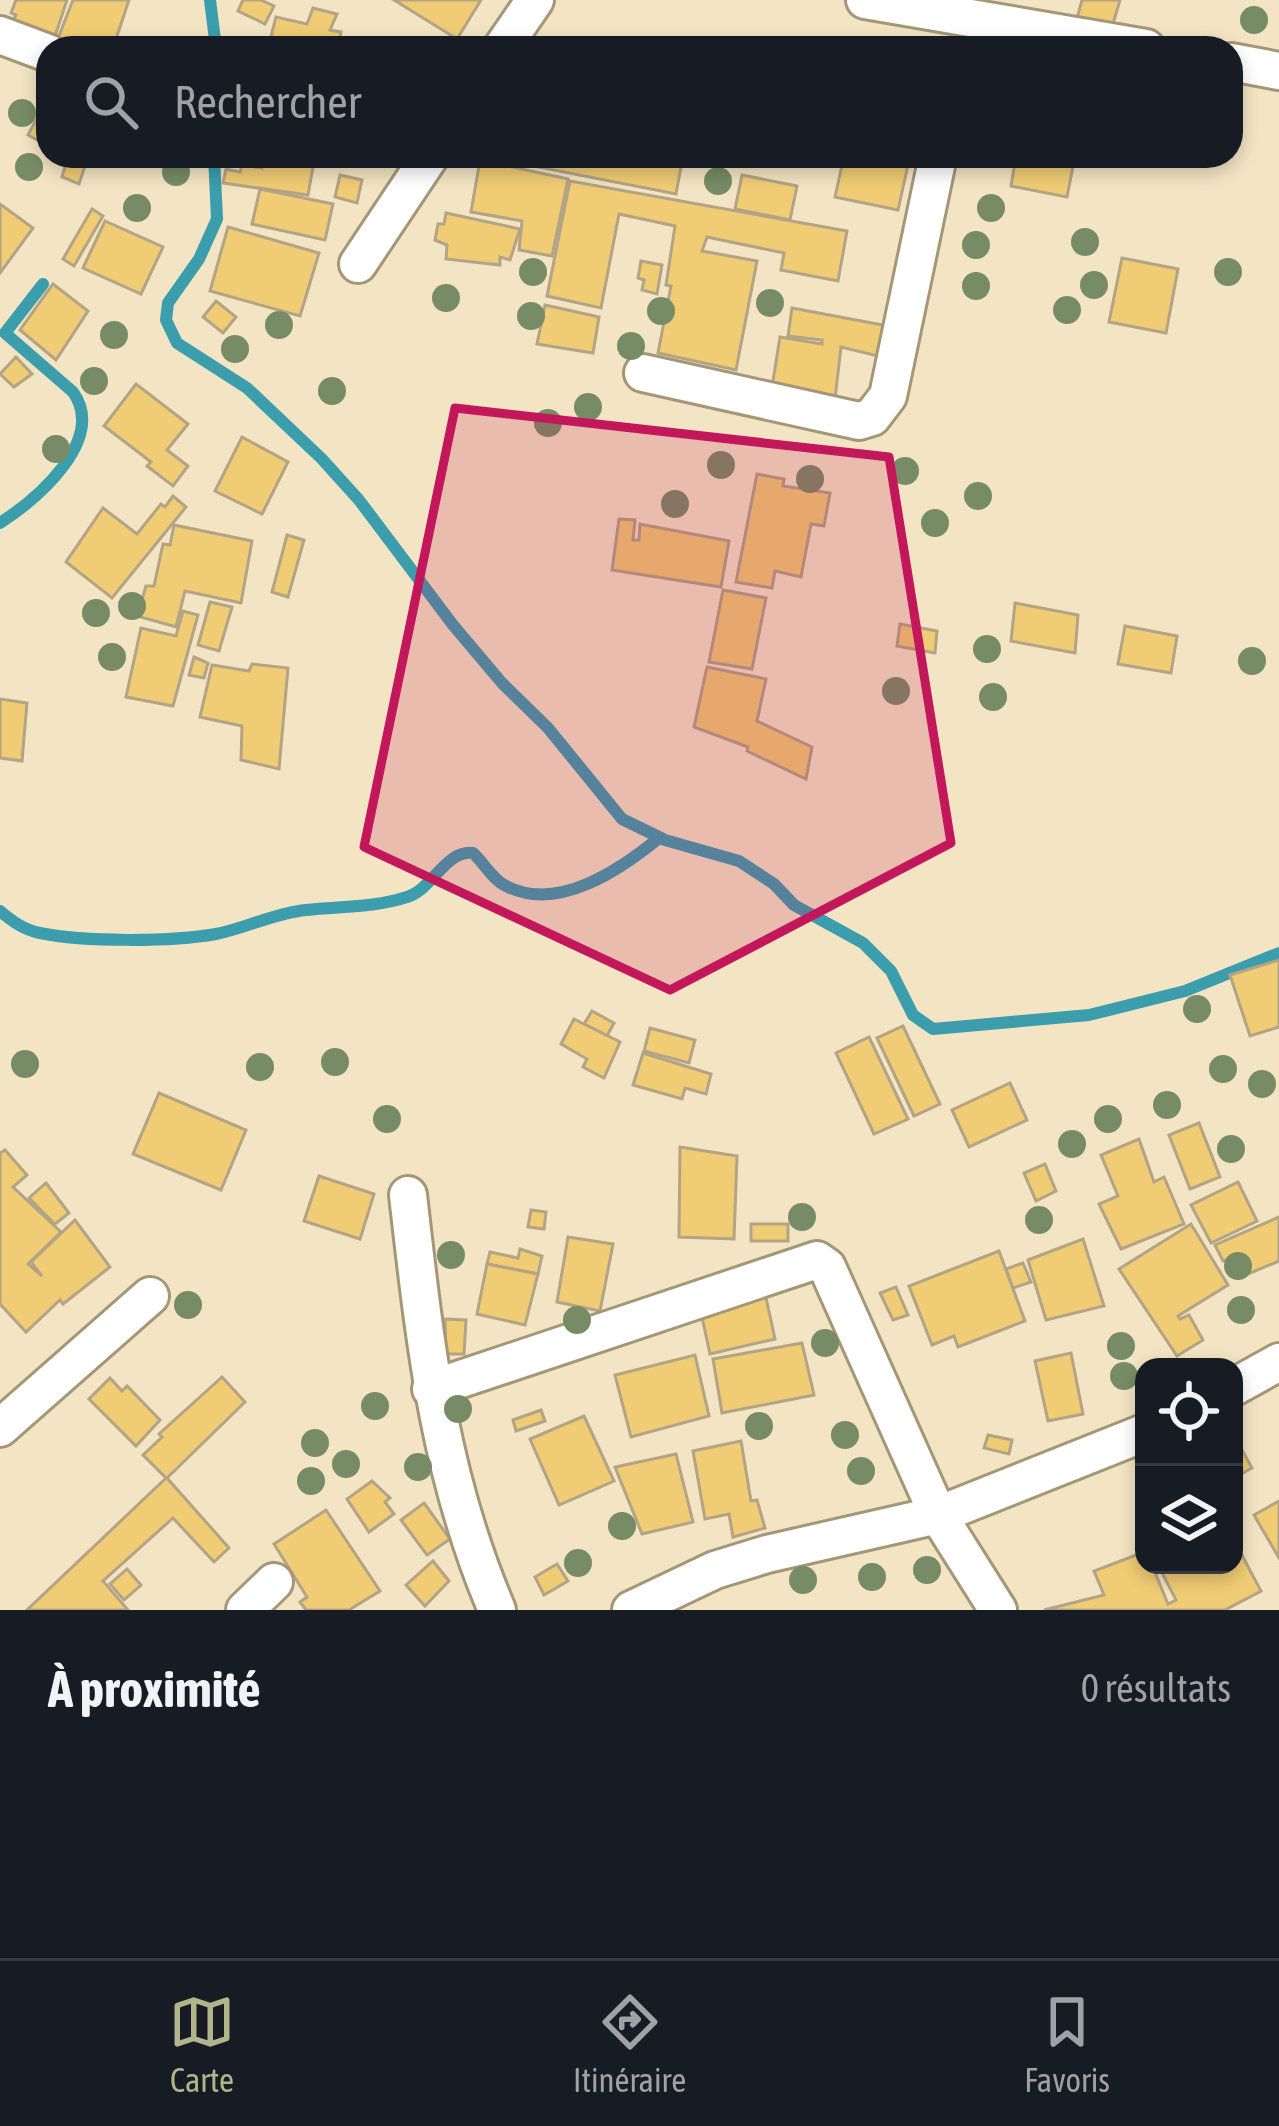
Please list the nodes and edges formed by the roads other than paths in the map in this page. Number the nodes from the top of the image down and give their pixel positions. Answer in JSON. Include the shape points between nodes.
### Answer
{"nodes":[{"id":1,"x":535,"y":0,"type":"edge"},
{"id":2,"x":865,"y":0,"type":"edge"},
{"id":3,"x":964,"y":33,"type":"edge"},
{"id":4,"x":0,"y":35,"type":"edge"},
{"id":5,"x":510,"y":36,"type":"edge"},
{"id":6,"x":1000,"y":36,"type":"edge"},
{"id":7,"x":36,"y":48,"type":"edge"},
{"id":8,"x":1243,"y":64,"type":"edge"},
{"id":9,"x":1279,"y":70,"type":"edge"},
{"id":10,"x":422,"y":168,"type":"edge"},
{"id":11,"x":936,"y":168,"type":"edge"},
{"id":12,"x":358,"y":264,"type":"dead end"},
{"id":13,"x":643,"y":373,"type":"dead end"},
{"id":14,"x":408,"y":1195,"type":"dead end"},
{"id":15,"x":150,"y":1296,"type":"dead end"},
{"id":16,"x":1279,"y":1362,"type":"edge"},
{"id":17,"x":1243,"y":1383,"type":"edge"},
{"id":18,"x":431,"y":1389,"type":"junction"},
{"id":19,"x":0,"y":1428,"type":"edge"},
{"id":20,"x":1135,"y":1437,"type":"edge"},
{"id":21,"x":938,"y":1515,"type":"junction"},
{"id":22,"x":274,"y":1582,"type":"dead end"},
{"id":23,"x":245,"y":1610,"type":"edge"},
{"id":24,"x":496,"y":1610,"type":"edge"},
{"id":25,"x":631,"y":1610,"type":"edge"},
{"id":26,"x":998,"y":1610,"type":"edge"}],
"edges":[{"from":1,"to":5,"type":"street"},
{"from":2,"to":3,"type":"street"},
{"from":3,"to":6,"type":"street"},
{"from":4,"to":7,"type":"street"},
{"from":8,"to":9,"type":"street"},
{"from":10,"to":12,"type":"street"},
{"from":11,"to":13,"type":"street","via":[[888,396],[872,417],[859,421]]},
{"from":14,"to":18,"type":"street"},
{"from":15,"to":19,"type":"street"},
{"from":16,"to":17,"type":"street"},
{"from":18,"to":21,"type":"street","via":[[817,1260],[827,1267]]},
{"from":18,"to":24,"type":"street","via":[[449,1474]]},
{"from":20,"to":21,"type":"street"},
{"from":21,"to":25,"type":"street","via":[[715,1570]]},
{"from":21,"to":26,"type":"street"},
{"from":22,"to":23,"type":"street"}]}
